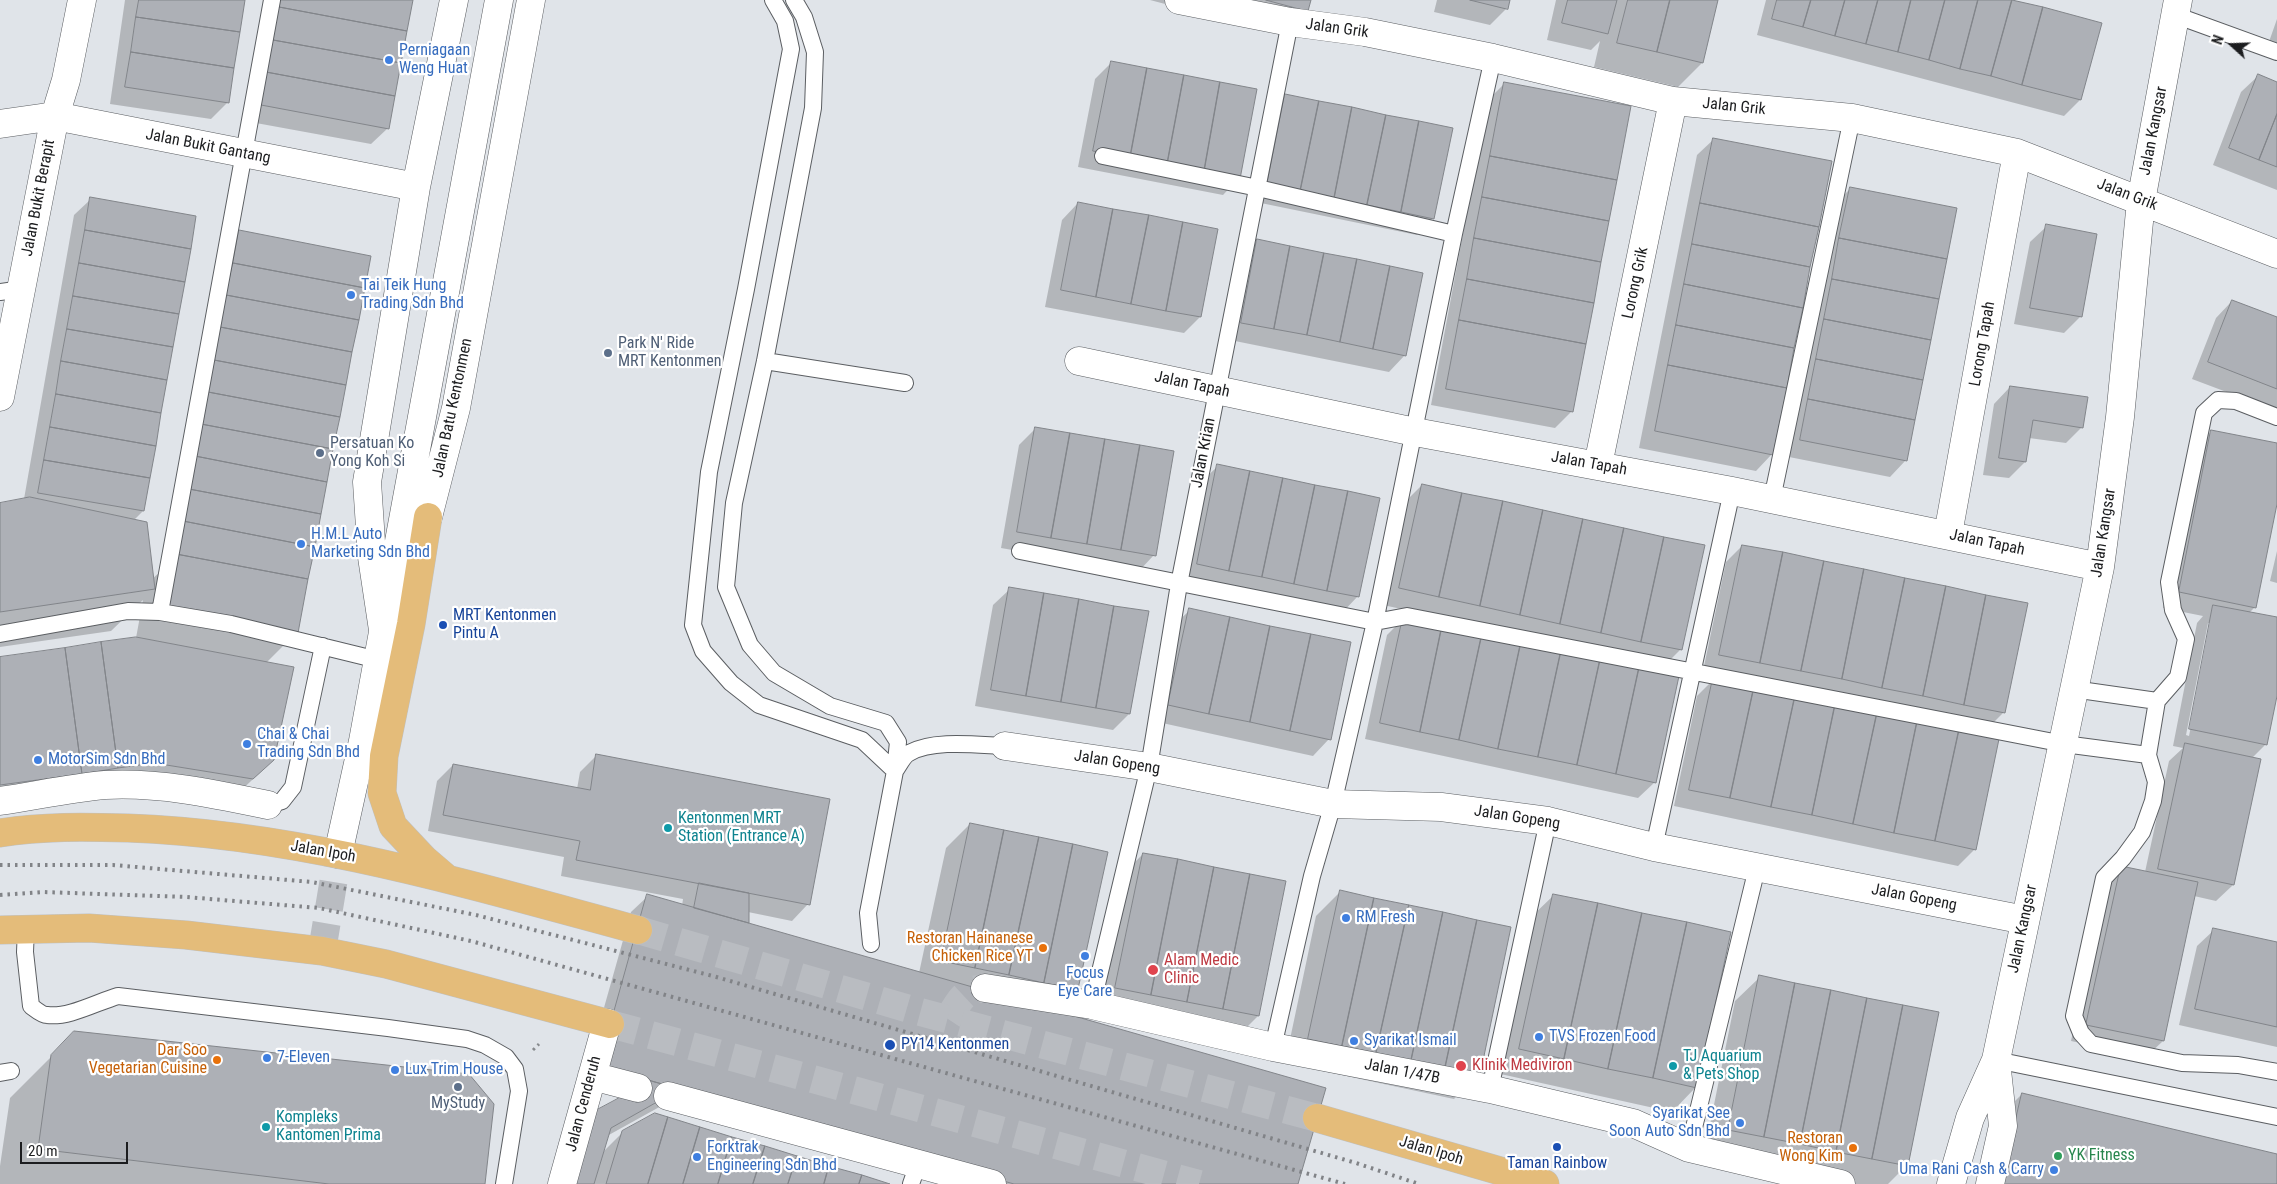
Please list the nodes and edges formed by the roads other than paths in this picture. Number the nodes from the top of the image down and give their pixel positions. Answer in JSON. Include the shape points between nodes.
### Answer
{"nodes":[{"id":1,"x":82,"y":0,"type":"edge"},
{"id":2,"x":272,"y":0,"type":"edge"},
{"id":3,"x":454,"y":0,"type":"edge"},
{"id":4,"x":499,"y":0,"type":"edge"},
{"id":5,"x":531,"y":0,"type":"edge"},
{"id":6,"x":774,"y":0,"type":"edge"},
{"id":7,"x":794,"y":0,"type":"edge"},
{"id":8,"x":1179,"y":0,"type":"edge"},
{"id":9,"x":2177,"y":8,"type":"edge"},
{"id":10,"x":1290,"y":22,"type":"junction"},
{"id":11,"x":2277,"y":52,"type":"edge"},
{"id":12,"x":1494,"y":58,"type":"junction"},
{"id":13,"x":1673,"y":101,"type":"junction"},
{"id":14,"x":56,"y":116,"type":"junction"},
{"id":15,"x":1852,"y":118,"type":"junction"},
{"id":16,"x":0,"y":124,"type":"edge"},
{"id":17,"x":2017,"y":153,"type":"junction"},
{"id":18,"x":245,"y":154,"type":"junction"},
{"id":19,"x":1103,"y":156,"type":"dead end"},
{"id":20,"x":416,"y":187,"type":"junction"},
{"id":21,"x":1258,"y":188,"type":"junction"},
{"id":22,"x":2140,"y":201,"type":"junction"},
{"id":23,"x":1454,"y":234,"type":"junction"},
{"id":24,"x":2277,"y":254,"type":"edge"},
{"id":25,"x":11,"y":290,"type":"edge"},
{"id":26,"x":765,"y":361,"type":"junction"},
{"id":27,"x":1079,"y":361,"type":"dead end"},
{"id":28,"x":905,"y":383,"type":"dead end"},
{"id":29,"x":1216,"y":390,"type":"junction"},
{"id":30,"x":0,"y":397,"type":"edge"},
{"id":31,"x":2277,"y":417,"type":"edge"},
{"id":32,"x":1415,"y":432,"type":"junction"},
{"id":33,"x":1598,"y":465,"type":"junction"},
{"id":34,"x":1732,"y":491,"type":"junction"},
{"id":35,"x":1772,"y":499,"type":"junction"},
{"id":36,"x":428,"y":516,"type":"junction"},
{"id":37,"x":1948,"y":534,"type":"junction"},
{"id":38,"x":1020,"y":551,"type":"dead end"},
{"id":39,"x":2100,"y":567,"type":"junction"},
{"id":40,"x":1179,"y":584,"type":"junction"},
{"id":41,"x":160,"y":612,"type":"junction"},
{"id":42,"x":1375,"y":622,"type":"junction"},
{"id":43,"x":383,"y":632,"type":"junction"},
{"id":44,"x":0,"y":634,"type":"edge"},
{"id":45,"x":324,"y":646,"type":"junction"},
{"id":46,"x":378,"y":660,"type":"junction"},
{"id":47,"x":1692,"y":672,"type":"junction"},
{"id":48,"x":2073,"y":689,"type":"junction"},
{"id":49,"x":2157,"y":701,"type":"junction"},
{"id":50,"x":2064,"y":744,"type":"junction"},
{"id":51,"x":1005,"y":746,"type":"joint"},
{"id":52,"x":2148,"y":755,"type":"junction"},
{"id":53,"x":1149,"y":767,"type":"junction"},
{"id":54,"x":895,"y":771,"type":"junction"},
{"id":55,"x":0,"y":801,"type":"edge"},
{"id":56,"x":1333,"y":804,"type":"junction"},
{"id":57,"x":268,"y":805,"type":"joint"},
{"id":58,"x":1548,"y":821,"type":"junction"},
{"id":59,"x":0,"y":833,"type":"edge"},
{"id":60,"x":1654,"y":847,"type":"junction"},
{"id":61,"x":338,"y":854,"type":"junction"},
{"id":62,"x":1757,"y":868,"type":"junction"},
{"id":63,"x":448,"y":880,"type":"junction"},
{"id":64,"x":2025,"y":920,"type":"junction"},
{"id":65,"x":13,"y":929,"type":"edge"},
{"id":66,"x":638,"y":930,"type":"tunnel mouth"},
{"id":67,"x":871,"y":944,"type":"dead end"},
{"id":68,"x":985,"y":988,"type":"tunnel mouth"},
{"id":69,"x":1092,"y":1005,"type":"junction"},
{"id":70,"x":609,"y":1024,"type":"joint"},
{"id":71,"x":1273,"y":1048,"type":"junction"},
{"id":72,"x":1996,"y":1060,"type":"junction"},
{"id":73,"x":2277,"y":1072,"type":"edge"},
{"id":74,"x":592,"y":1076,"type":"junction"},
{"id":75,"x":638,"y":1088,"type":"dead end"},
{"id":76,"x":1490,"y":1089,"type":"junction"},
{"id":77,"x":668,"y":1096,"type":"dead end"},
{"id":78,"x":2277,"y":1117,"type":"edge"},
{"id":79,"x":1317,"y":1118,"type":"tunnel mouth"},
{"id":80,"x":1689,"y":1148,"type":"junction"},
{"id":81,"x":915,"y":1174,"type":"edge"},
{"id":82,"x":504,"y":1184,"type":"edge"},
{"id":83,"x":562,"y":1184,"type":"edge"},
{"id":84,"x":992,"y":1184,"type":"edge"},
{"id":85,"x":1545,"y":1184,"type":"edge"},
{"id":86,"x":1841,"y":1184,"type":"edge"},
{"id":87,"x":1951,"y":1184,"type":"edge"},
{"id":88,"x":1990,"y":1184,"type":"edge"}],
"edges":[{"from":1,"to":14,"type":"street","name":"Jalan Bukit Berapit"},
{"from":2,"to":18,"type":"lane"},
{"from":3,"to":20,"type":"street","name":"Jalan Batu Kentonmen"},
{"from":4,"to":43,"type":"street"},
{"from":5,"to":36,"type":"street","name":"Jalan Batu Kentonmen","via":[[456,408]]},
{"from":6,"to":54,"type":"lane","via":[[785,21],[791,50],[709,472],[693,625],[702,651],[731,683],[759,705],[862,740]]},
{"from":7,"to":26,"type":"lane","via":[[804,17],[814,52],[813,108]]},
{"from":8,"to":10,"type":"street","name":"Jalan Grik"},
{"from":9,"to":11,"type":"lane"},
{"from":9,"to":22,"type":"street","name":"Jalan Kangsar"},
{"from":10,"to":12,"type":"street","name":"Jalan Grik","via":[[1365,32]]},
{"from":10,"to":21,"type":"lane","name":"Jalan Krian"},
{"from":12,"to":13,"type":"street","name":"Jalan Grik"},
{"from":12,"to":23,"type":"lane"},
{"from":13,"to":15,"type":"street","name":"Jalan Grik"},
{"from":13,"to":33,"type":"street","name":"Lorong Grik"},
{"from":14,"to":16,"type":"street","name":"Jalan Bukit Gantang"},
{"from":14,"to":18,"type":"street","name":"Jalan Bukit Gantang"},
{"from":14,"to":25,"type":"street","name":"Jalan Bukit Berapit"},
{"from":15,"to":17,"type":"street","name":"Jalan Grik"},
{"from":15,"to":35,"type":"lane"},
{"from":17,"to":22,"type":"street","name":"Jalan Grik"},
{"from":17,"to":37,"type":"street","name":"Lorong Tapah"},
{"from":18,"to":20,"type":"street","name":"Jalan Bukit Gantang"},
{"from":18,"to":41,"type":"lane"},
{"from":19,"to":21,"type":"lane"},
{"from":20,"to":43,"type":"street","name":"Jalan Batu Kentonmen","via":[[367,482],[372,557]]},
{"from":21,"to":23,"type":"lane"},
{"from":21,"to":29,"type":"lane","name":"Jalan Krian"},
{"from":22,"to":24,"type":"street","name":"Jalan Grik"},
{"from":22,"to":39,"type":"street","name":"Jalan Kangsar","via":[[2120,417]]},
{"from":23,"to":32,"type":"lane"},
{"from":25,"to":30,"type":"street","name":"Jalan Bukit Berapit"},
{"from":26,"to":28,"type":"lane"},
{"from":26,"to":54,"type":"lane","via":[[734,503],[726,587],[750,645],[774,673],[830,706],[886,723],[898,742]]},
{"from":27,"to":29,"type":"street","name":"Jalan Tapah"},
{"from":29,"to":32,"type":"street","name":"Jalan Tapah"},
{"from":29,"to":40,"type":"lane","name":"Jalan Krian"},
{"from":31,"to":49,"type":"lane","via":[[2236,401],[2218,400],[2204,413],[2169,582],[2173,610],[2186,639],[2178,677]]},
{"from":32,"to":33,"type":"street","name":"Jalan Tapah"},
{"from":32,"to":42,"type":"lane"},
{"from":33,"to":34,"type":"street","name":"Jalan Tapah"},
{"from":34,"to":35,"type":"street","name":"Jalan Tapah"},
{"from":34,"to":47,"type":"lane"},
{"from":35,"to":37,"type":"street","name":"Jalan Tapah"},
{"from":36,"to":43,"type":"street","name":"Jalan Batu Kentonmen"},
{"from":36,"to":63,"type":"main road","via":[[411,624],[384,756],[382,793],[393,826]]},
{"from":37,"to":39,"type":"street","name":"Jalan Tapah"},
{"from":38,"to":40,"type":"lane"},
{"from":39,"to":48,"type":"street","name":"Jalan Kangsar"},
{"from":40,"to":42,"type":"lane"},
{"from":40,"to":53,"type":"lane","name":"Jalan Krian"},
{"from":41,"to":44,"type":"lane","via":[[128,612]]},
{"from":41,"to":45,"type":"lane","via":[[231,624]]},
{"from":42,"to":47,"type":"lane","via":[[1407,616]]},
{"from":42,"to":56,"type":"lane"},
{"from":43,"to":46,"type":"street","name":"Jalan Batu Kentonmen"},
{"from":45,"to":46,"type":"lane"},
{"from":45,"to":57,"type":"lane","via":[[293,788],[282,801]]},
{"from":46,"to":61,"type":"street","name":"Jalan Batu Kentonmen"},
{"from":47,"to":50,"type":"lane"},
{"from":47,"to":60,"type":"lane"},
{"from":48,"to":49,"type":"lane"},
{"from":48,"to":50,"type":"street","name":"Jalan Kangsar"},
{"from":49,"to":52,"type":"lane"},
{"from":50,"to":52,"type":"lane"},
{"from":50,"to":64,"type":"street","name":"Jalan Kangsar"},
{"from":51,"to":53,"type":"street","name":"Jalan Gopeng"},
{"from":51,"to":54,"type":"lane","via":[[927,746],[908,753]]},
{"from":52,"to":73,"type":"lane","via":[[2156,782],[2153,801],[2142,832],[2104,878],[2074,1016],[2081,1034],[2091,1044],[2182,1063],[2238,1065]]},
{"from":53,"to":56,"type":"street","name":"Jalan Gopeng"},
{"from":53,"to":69,"type":"lane","name":"Jalan Krian"},
{"from":54,"to":67,"type":"lane","via":[[868,913]]},
{"from":55,"to":57,"type":"street","via":[[105,785],[143,785],[197,791]]},
{"from":56,"to":58,"type":"street","name":"Jalan Gopeng","via":[[1441,807]]},
{"from":56,"to":71,"type":"lane","via":[[1312,876]]},
{"from":58,"to":60,"type":"street","name":"Jalan Gopeng"},
{"from":58,"to":76,"type":"lane"},
{"from":59,"to":61,"type":"main road","name":"Jalan Ipoh","via":[[68,826],[155,829],[222,834]]},
{"from":60,"to":62,"type":"street","name":"Jalan Gopeng"},
{"from":61,"to":63,"type":"main road","name":"Jalan Ipoh"},
{"from":62,"to":64,"type":"street","name":"Jalan Gopeng"},
{"from":62,"to":80,"type":"lane"},
{"from":63,"to":66,"type":"main road","name":"Jalan Ipoh"},
{"from":64,"to":72,"type":"street","name":"Jalan Kangsar"},
{"from":65,"to":70,"type":"main road","via":[[89,928],[186,934],[322,951]]},
{"from":65,"to":82,"type":"lane","via":[[25,952],[30,1006],[45,1016],[71,1014],[118,996],[388,1028],[485,1044],[506,1057],[515,1069],[519,1091]]},
{"from":68,"to":69,"type":"street","name":"Jalan 1/47B"},
{"from":69,"to":71,"type":"street","name":"Jalan 1/47B"},
{"from":70,"to":74,"type":"street","name":"Jalan Cenderuh"},
{"from":71,"to":76,"type":"street","name":"Jalan 1/47B"},
{"from":72,"to":78,"type":"lane"},
{"from":72,"to":87,"type":"street","name":"Jalan Kangsar","via":[[1970,1118]]},
{"from":72,"to":88,"type":"street","name":"Jalan Kangsar","via":[[2003,1126]]},
{"from":74,"to":75,"type":"street"},
{"from":74,"to":83,"type":"street","name":"Jalan Cenderuh"},
{"from":76,"to":80,"type":"street","name":"Jalan 1/47B","via":[[1633,1123]]},
{"from":77,"to":81,"type":"street"},
{"from":79,"to":85,"type":"main road","name":"Jalan Ipoh"},
{"from":80,"to":86,"type":"street","name":"Jalan 1/47B"},
{"from":81,"to":84,"type":"street"}]}
